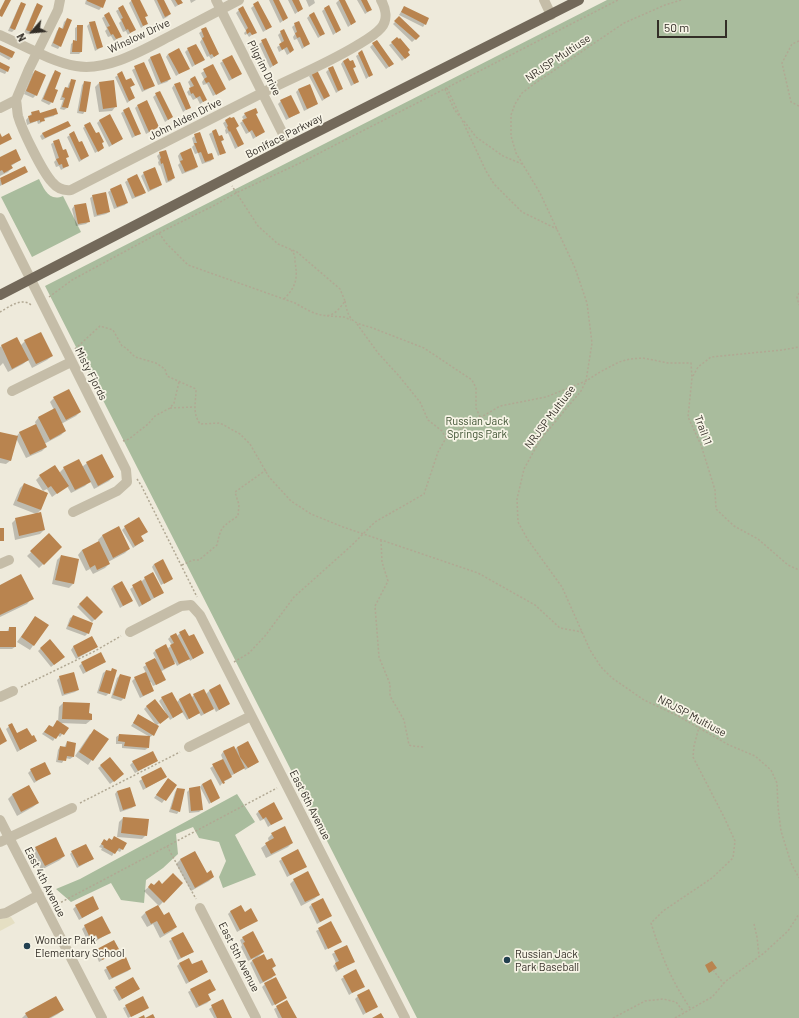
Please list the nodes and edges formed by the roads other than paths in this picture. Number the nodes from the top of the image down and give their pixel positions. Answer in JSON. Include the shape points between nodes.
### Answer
{"nodes":[{"id":1,"x":60,"y":0,"type":"edge"},
{"id":2,"x":216,"y":0,"type":"edge"},
{"id":3,"x":239,"y":0,"type":"edge"},
{"id":4,"x":381,"y":0,"type":"edge"},
{"id":5,"x":544,"y":0,"type":"edge"},
{"id":6,"x":579,"y":0,"type":"edge"},
{"id":7,"x":221,"y":10,"type":"junction"},
{"id":8,"x":551,"y":14,"type":"junction"},
{"id":9,"x":0,"y":35,"type":"edge"},
{"id":10,"x":37,"y":52,"type":"junction"},
{"id":11,"x":263,"y":93,"type":"junction"},
{"id":12,"x":16,"y":100,"type":"junction"},
{"id":13,"x":0,"y":108,"type":"edge"},
{"id":14,"x":290,"y":146,"type":"junction"},
{"id":15,"x":0,"y":218,"type":"edge"},
{"id":16,"x":31,"y":279,"type":"junction"},
{"id":17,"x":0,"y":295,"type":"edge"},
{"id":18,"x":70,"y":359,"type":"junction"},
{"id":19,"x":12,"y":392,"type":"dead end"},
{"id":20,"x":73,"y":512,"type":"dead end"},
{"id":21,"x":130,"y":632,"type":"road end"},
{"id":22,"x":13,"y":691,"type":"road end"},
{"id":23,"x":0,"y":697,"type":"edge"},
{"id":24,"x":252,"y":716,"type":"junction"},
{"id":25,"x":189,"y":747,"type":"road end"},
{"id":26,"x":72,"y":808,"type":"road end"},
{"id":27,"x":0,"y":820,"type":"edge"},
{"id":28,"x":5,"y":840,"type":"edge"},
{"id":29,"x":39,"y":895,"type":"junction"},
{"id":30,"x":200,"y":908,"type":"road end"},
{"id":31,"x":0,"y":914,"type":"edge"},
{"id":32,"x":102,"y":1018,"type":"edge"},
{"id":33,"x":256,"y":1018,"type":"edge"},
{"id":34,"x":405,"y":1018,"type":"edge"}],
"edges":[{"from":1,"to":10,"type":"street","via":[[58,10]]},
{"from":2,"to":7,"type":"street","name":"Pilgrim Drive"},
{"from":3,"to":7,"type":"street","name":"Winslow Drive"},
{"from":4,"to":11,"type":"street","name":"John Alden Drive","via":[[386,18],[376,34],[341,55]]},
{"from":5,"to":8,"type":"street"},
{"from":6,"to":8,"type":"main road","name":"Boniface Parkway"},
{"from":7,"to":10,"type":"street","name":"Winslow Drive","via":[[126,58],[105,65],[76,66]]},
{"from":7,"to":11,"type":"street","name":"Pilgrim Drive"},
{"from":8,"to":14,"type":"main road","name":"Boniface Parkway"},
{"from":9,"to":10,"type":"street","name":"Winslow Drive"},
{"from":10,"to":12,"type":"street"},
{"from":11,"to":12,"type":"street","name":"John Alden Drive","via":[[71,190],[64,191],[52,182],[32,149],[19,117]]},
{"from":11,"to":14,"type":"street","name":"Pilgrim Drive"},
{"from":12,"to":13,"type":"street"},
{"from":14,"to":16,"type":"main road","name":"Boniface Parkway"},
{"from":15,"to":16,"type":"street"},
{"from":16,"to":17,"type":"main road","name":"Boniface Parkway"},
{"from":16,"to":18,"type":"street","name":"Misty Fjords"},
{"from":18,"to":19,"type":"street"},
{"from":18,"to":20,"type":"street","name":"Misty Fjords","via":[[126,470],[127,482],[117,491]]},
{"from":21,"to":24,"type":"street","name":"East 6th Avenue","via":[[181,606],[194,608]]},
{"from":22,"to":23,"type":"street"},
{"from":24,"to":25,"type":"street"},
{"from":24,"to":34,"type":"street","name":"East 6th Avenue"},
{"from":26,"to":28,"type":"street"},
{"from":27,"to":28,"type":"street","name":"East 4th Avenue"},
{"from":28,"to":29,"type":"street","name":"East 4th Avenue"},
{"from":29,"to":31,"type":"street"},
{"from":29,"to":32,"type":"street","name":"East 4th Avenue"},
{"from":30,"to":33,"type":"street","name":"East 5th Avenue"}]}
